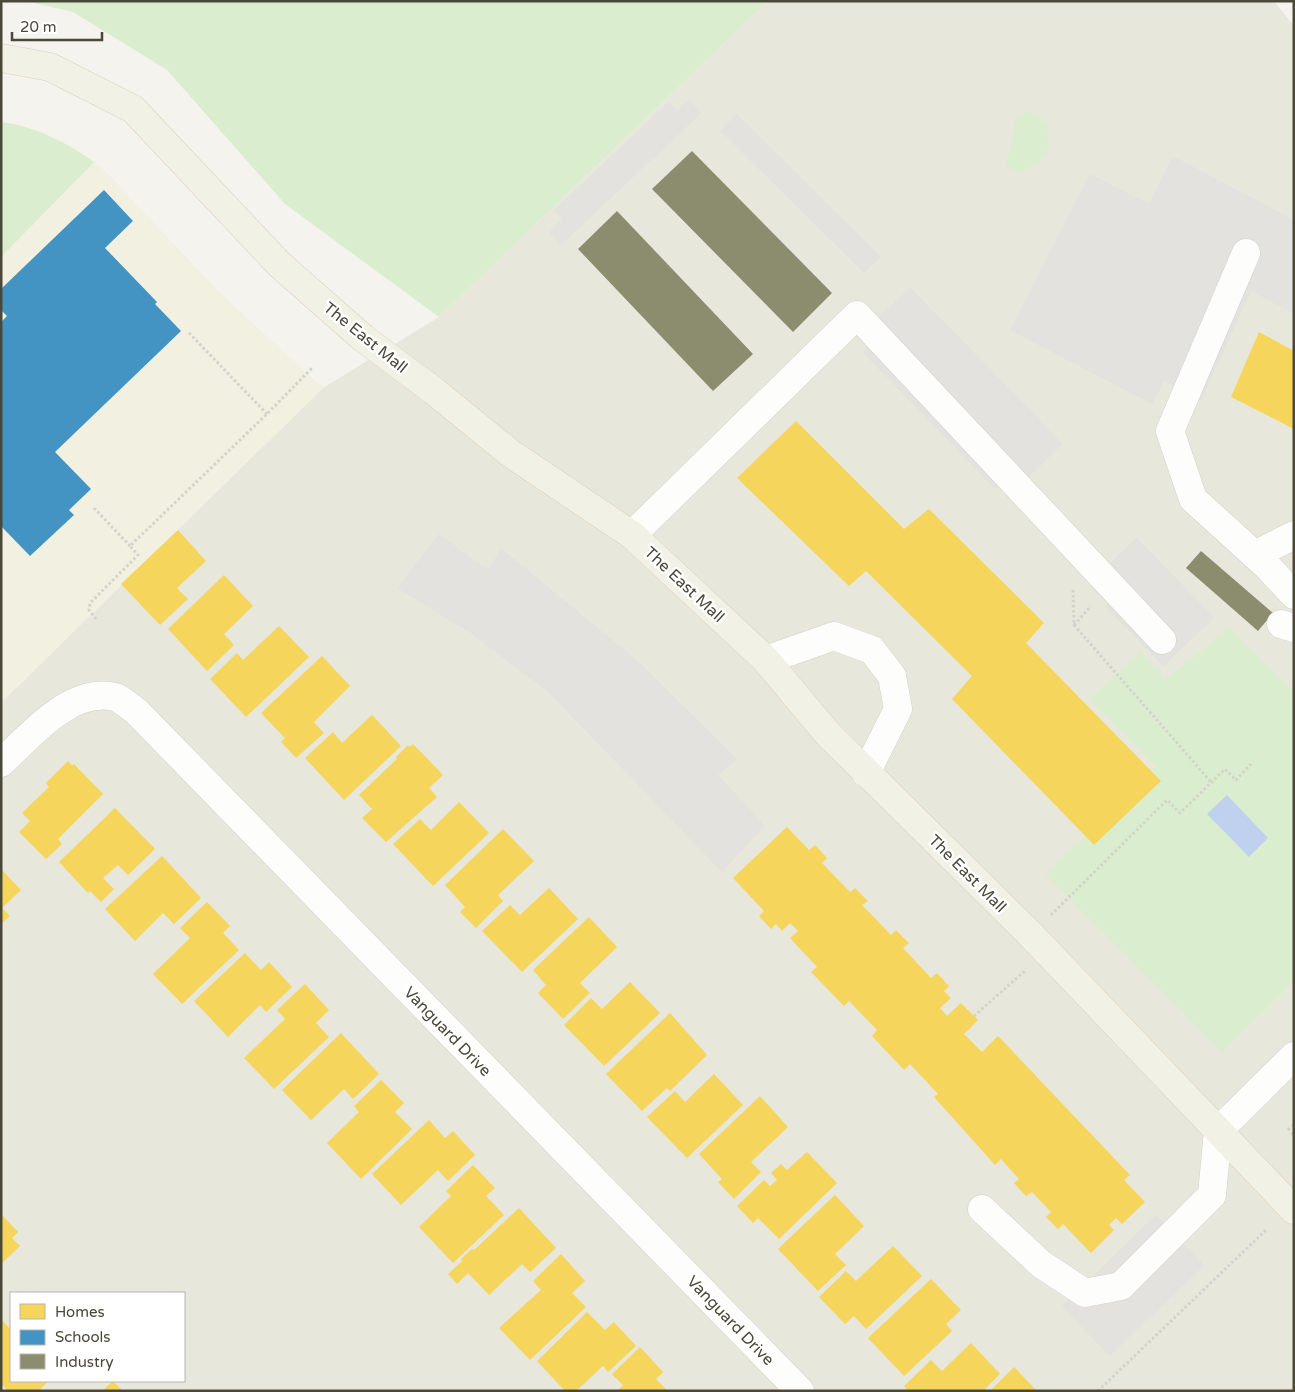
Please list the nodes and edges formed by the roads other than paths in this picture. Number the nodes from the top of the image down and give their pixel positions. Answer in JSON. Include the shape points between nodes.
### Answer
{"nodes":[{"id":1,"x":1,"y":58,"type":"edge"},
{"id":2,"x":1246,"y":253,"type":"dead end"},
{"id":3,"x":632,"y":535,"type":"junction"},
{"id":4,"x":1294,"y":535,"type":"edge"},
{"id":5,"x":1255,"y":554,"type":"junction"},
{"id":6,"x":1294,"y":596,"type":"edge"},
{"id":7,"x":1162,"y":640,"type":"dead end"},
{"id":8,"x":766,"y":660,"type":"junction"},
{"id":9,"x":1,"y":763,"type":"edge"},
{"id":10,"x":866,"y":773,"type":"junction"},
{"id":11,"x":1294,"y":1056,"type":"edge"},
{"id":12,"x":1218,"y":1130,"type":"junction"},
{"id":13,"x":982,"y":1209,"type":"dead end"},
{"id":14,"x":1294,"y":1210,"type":"edge"},
{"id":15,"x":800,"y":1391,"type":"edge"}],
"edges":[{"from":1,"to":3,"type":"main road","name":"The East Mall","via":[[50,66],[133,109],[279,264],[363,338],[510,453]]},
{"from":2,"to":5,"type":"street","via":[[1170,431],[1193,499]]},
{"from":3,"to":7,"type":"street","via":[[857,314]]},
{"from":3,"to":8,"type":"main road","name":"The East Mall"},
{"from":4,"to":5,"type":"street"},
{"from":5,"to":6,"type":"street"},
{"from":8,"to":10,"type":"main road","name":"The East Mall","via":[[827,733]]},
{"from":8,"to":10,"type":"street","via":[[834,636],[872,650],[892,676],[898,709]]},
{"from":9,"to":15,"type":"street","name":"Vanguard Drive","via":[[69,704],[84,699],[115,697],[137,712]]},
{"from":10,"to":12,"type":"main road","name":"The East Mall","via":[[1039,943]]},
{"from":11,"to":12,"type":"street"},
{"from":12,"to":13,"type":"street","via":[[1212,1194],[1121,1286],[1085,1293],[1041,1264]]},
{"from":12,"to":14,"type":"main road","name":"The East Mall"}]}
